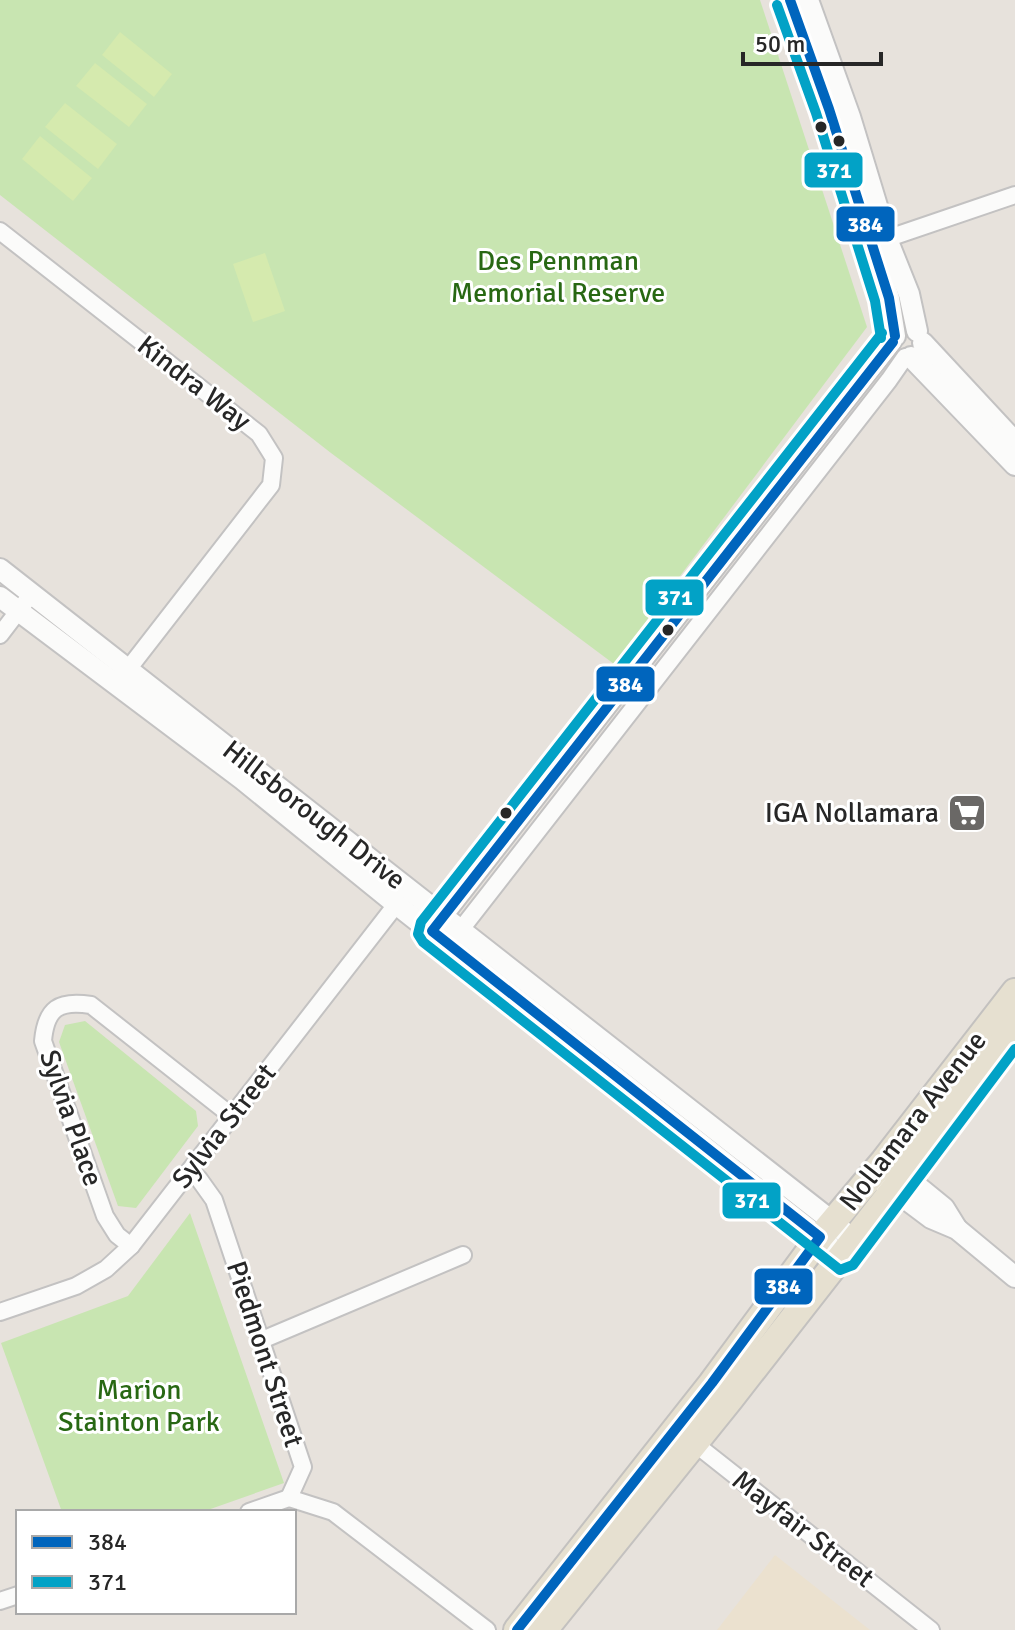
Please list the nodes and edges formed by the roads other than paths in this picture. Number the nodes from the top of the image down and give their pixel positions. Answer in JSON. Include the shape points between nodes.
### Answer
{"nodes":[{"id":1,"x":790,"y":0,"type":"edge"},
{"id":2,"x":808,"y":0,"type":"edge"},
{"id":3,"x":837,"y":106,"type":"junction"},
{"id":4,"x":1015,"y":195,"type":"edge"},
{"id":5,"x":0,"y":231,"type":"edge"},
{"id":6,"x":879,"y":242,"type":"junction"},
{"id":7,"x":907,"y":344,"type":"junction"},
{"id":8,"x":992,"y":430,"type":"junction"},
{"id":9,"x":1015,"y":442,"type":"edge"},
{"id":10,"x":1015,"y":465,"type":"edge"},
{"id":11,"x":0,"y":569,"type":"edge"},
{"id":12,"x":33,"y":594,"type":"junction"},
{"id":13,"x":0,"y":597,"type":"edge"},
{"id":14,"x":18,"y":612,"type":"junction"},
{"id":15,"x":0,"y":635,"type":"edge"},
{"id":16,"x":122,"y":677,"type":"junction"},
{"id":17,"x":402,"y":897,"type":"junction"},
{"id":18,"x":438,"y":924,"type":"junction"},
{"id":19,"x":454,"y":937,"type":"junction"},
{"id":20,"x":1015,"y":992,"type":"edge"},
{"id":21,"x":1005,"y":1027,"type":"edge"},
{"id":22,"x":233,"y":1117,"type":"junction"},
{"id":23,"x":190,"y":1171,"type":"junction"},
{"id":24,"x":889,"y":1175,"type":"junction"},
{"id":25,"x":826,"y":1229,"type":"junction"},
{"id":26,"x":131,"y":1246,"type":"junction"},
{"id":27,"x":848,"y":1248,"type":"junction"},
{"id":28,"x":463,"y":1255,"type":"dead end"},
{"id":29,"x":1015,"y":1277,"type":"edge"},
{"id":30,"x":0,"y":1312,"type":"edge"},
{"id":31,"x":262,"y":1340,"type":"junction"},
{"id":32,"x":685,"y":1436,"type":"junction"},
{"id":33,"x":289,"y":1498,"type":"junction"},
{"id":34,"x":255,"y":1510,"type":"edge"},
{"id":35,"x":487,"y":1630,"type":"edge"},
{"id":36,"x":517,"y":1630,"type":"edge"},
{"id":37,"x":544,"y":1630,"type":"edge"},
{"id":38,"x":931,"y":1630,"type":"edge"}],
"edges":[{"from":1,"to":3,"type":"street"},
{"from":2,"to":3,"type":"street"},
{"from":3,"to":6,"type":"street"},
{"from":4,"to":6,"type":"street"},
{"from":5,"to":16,"type":"street","name":"Kindra Way","via":[[259,434],[274,458],[271,485]]},
{"from":6,"to":7,"type":"street","via":[[909,294]]},
{"from":7,"to":8,"type":"street"},
{"from":7,"to":18,"type":"street"},
{"from":7,"to":19,"type":"street","via":[[889,380]]},
{"from":8,"to":9,"type":"street"},
{"from":8,"to":10,"type":"street"},
{"from":11,"to":12,"type":"street","name":"Hillsborough Drive"},
{"from":12,"to":14,"type":"street"},
{"from":12,"to":16,"type":"street","name":"Hillsborough Drive"},
{"from":13,"to":14,"type":"street","name":"Hillsborough Drive"},
{"from":14,"to":15,"type":"street"},
{"from":14,"to":16,"type":"street","name":"Hillsborough Drive"},
{"from":16,"to":17,"type":"street","name":"Hillsborough Drive","via":[[242,779]]},
{"from":17,"to":18,"type":"street","name":"Hillsborough Drive"},
{"from":17,"to":22,"type":"street","name":"Sylvia Street"},
{"from":18,"to":19,"type":"street","name":"Hillsborough Drive"},
{"from":19,"to":25,"type":"street","name":"Hillsborough Drive"},
{"from":20,"to":21,"type":"main road","name":"Nollamara Avenue"},
{"from":21,"to":24,"type":"main road","name":"Nollamara Avenue"},
{"from":22,"to":23,"type":"street","name":"Sylvia Street"},
{"from":22,"to":26,"type":"street","name":"Sylvia Place","via":[[91,1005],[72,1002],[55,1008],[45,1023],[43,1041],[105,1216]]},
{"from":23,"to":26,"type":"street","name":"Sylvia Street"},
{"from":23,"to":31,"type":"street","name":"Piedmont Street","via":[[214,1200]]},
{"from":24,"to":25,"type":"main road","name":"Nollamara Avenue"},
{"from":24,"to":27,"type":"main road","name":"Nollamara Avenue"},
{"from":24,"to":29,"type":"street","via":[[944,1208],[957,1229]]},
{"from":25,"to":27,"type":"street","name":"Hillsborough Drive"},
{"from":25,"to":32,"type":"main road","name":"Nollamara Avenue","via":[[712,1383]]},
{"from":26,"to":30,"type":"street","name":"Sylvia Street","via":[[76,1286]]},
{"from":27,"to":32,"type":"main road","name":"Nollamara Avenue"},
{"from":28,"to":31,"type":"street"},
{"from":31,"to":33,"type":"street","name":"Piedmont Street","via":[[303,1467]]},
{"from":32,"to":36,"type":"main road","name":"Nollamara Avenue"},
{"from":32,"to":37,"type":"main road","name":"Nollamara Avenue"},
{"from":32,"to":38,"type":"street","name":"Mayfair Street"},
{"from":33,"to":34,"type":"street"},
{"from":33,"to":35,"type":"street","via":[[333,1512]]}]}
